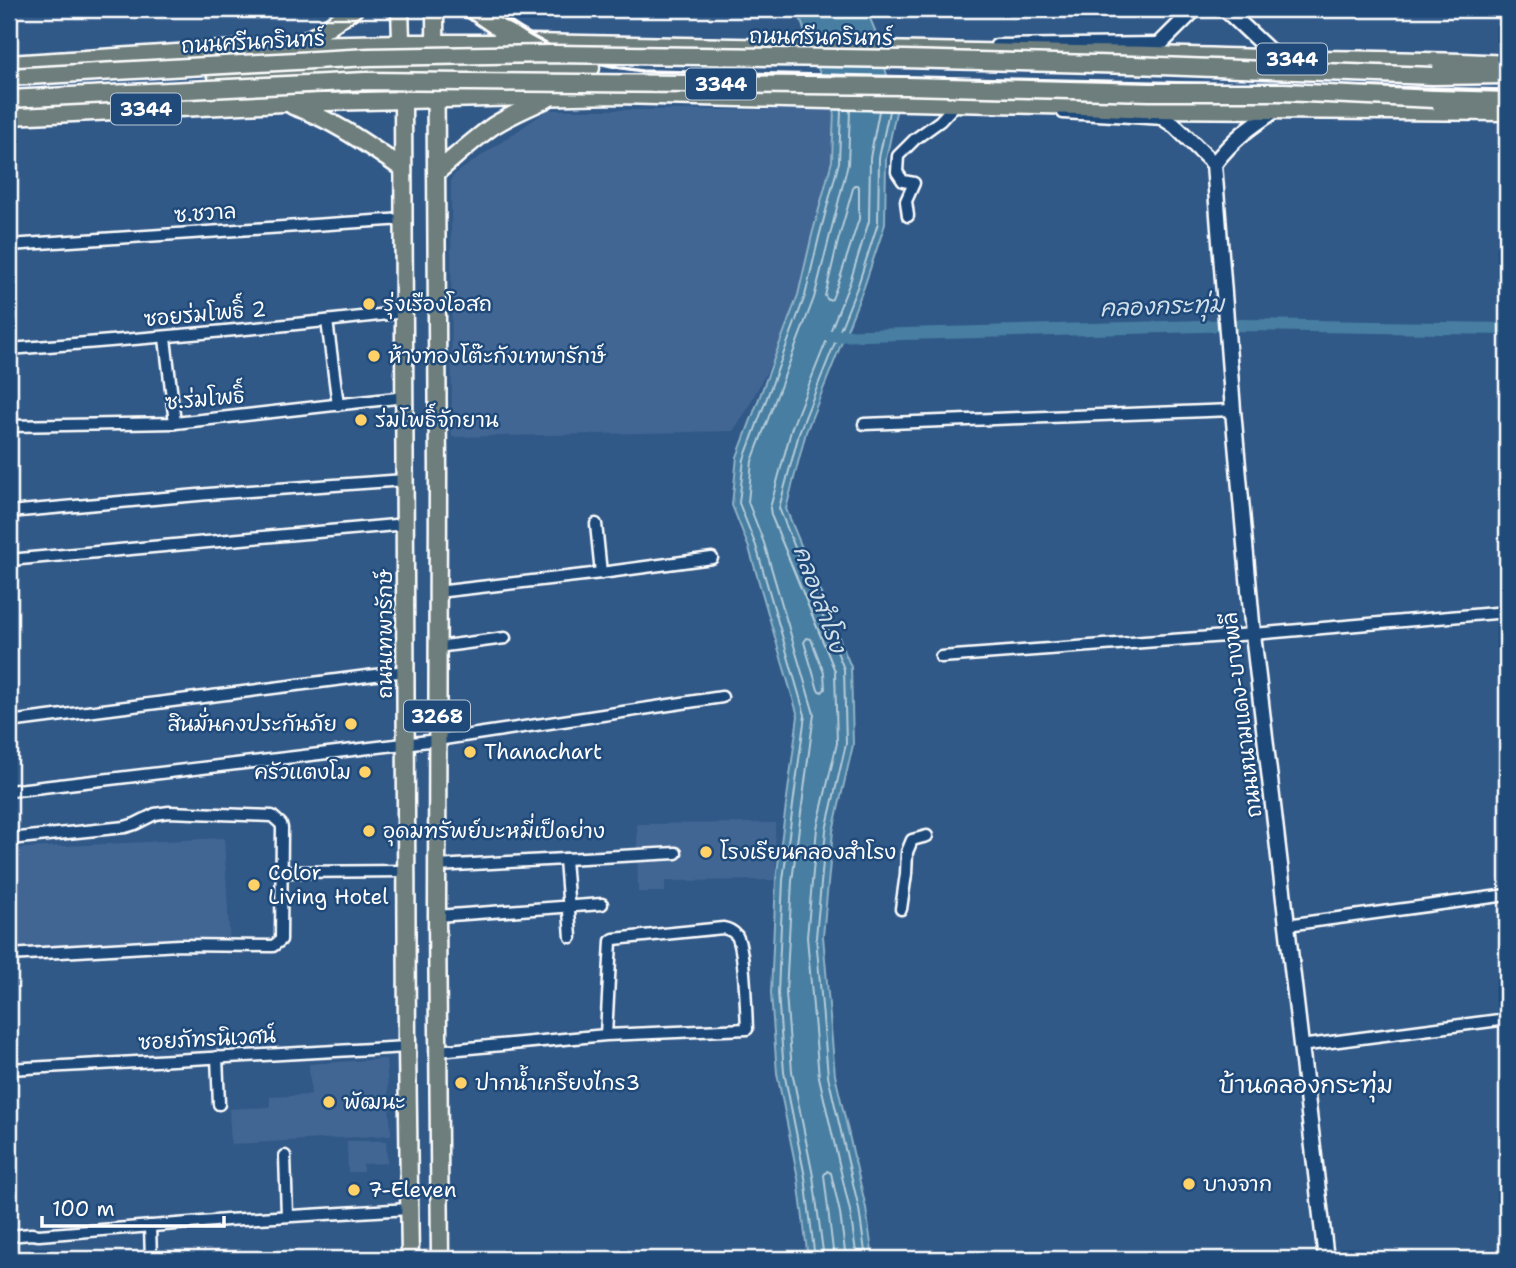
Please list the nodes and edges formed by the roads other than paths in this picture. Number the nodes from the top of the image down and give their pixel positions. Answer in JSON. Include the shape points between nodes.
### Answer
{"nodes":[{"id":1,"x":354,"y":9,"type":"edge"},
{"id":2,"x":400,"y":9,"type":"edge"},
{"id":3,"x":435,"y":9,"type":"edge"},
{"id":4,"x":471,"y":9,"type":"edge"},
{"id":5,"x":1195,"y":9,"type":"edge"},
{"id":6,"x":1225,"y":9,"type":"edge"},
{"id":7,"x":9,"y":37,"type":"edge"},
{"id":8,"x":401,"y":43,"type":"junction"},
{"id":9,"x":436,"y":43,"type":"junction"},
{"id":10,"x":531,"y":43,"type":"junction"},
{"id":11,"x":299,"y":45,"type":"junction"},
{"id":12,"x":617,"y":46,"type":"junction"},
{"id":13,"x":941,"y":46,"type":"dead end"},
{"id":14,"x":1155,"y":48,"type":"junction"},
{"id":15,"x":192,"y":52,"type":"junction"},
{"id":16,"x":1277,"y":58,"type":"junction"},
{"id":17,"x":9,"y":64,"type":"edge"},
{"id":18,"x":1507,"y":64,"type":"edge"},
{"id":19,"x":591,"y":68,"type":"junction"},
{"id":20,"x":401,"y":69,"type":"junction"},
{"id":21,"x":436,"y":69,"type":"junction"},
{"id":22,"x":1507,"y":75,"type":"edge"},
{"id":23,"x":216,"y":76,"type":"junction"},
{"id":24,"x":9,"y":77,"type":"edge"},
{"id":25,"x":616,"y":94,"type":"junction"},
{"id":26,"x":556,"y":95,"type":"junction"},
{"id":27,"x":9,"y":99,"type":"edge"},
{"id":28,"x":403,"y":99,"type":"junction"},
{"id":29,"x":436,"y":99,"type":"junction"},
{"id":30,"x":1507,"y":101,"type":"edge"},
{"id":31,"x":283,"y":103,"type":"junction"},
{"id":32,"x":197,"y":106,"type":"junction"},
{"id":33,"x":1150,"y":109,"type":"junction"},
{"id":34,"x":1277,"y":109,"type":"junction"},
{"id":35,"x":1507,"y":112,"type":"edge"},
{"id":36,"x":9,"y":116,"type":"edge"},
{"id":37,"x":1165,"y":119,"type":"junction"},
{"id":38,"x":1214,"y":164,"type":"junction"},
{"id":39,"x":403,"y":169,"type":"junction"},
{"id":40,"x":437,"y":173,"type":"junction"},
{"id":41,"x":908,"y":216,"type":"dead end"},
{"id":42,"x":404,"y":219,"type":"junction"},
{"id":43,"x":9,"y":245,"type":"edge"},
{"id":44,"x":404,"y":312,"type":"junction"},
{"id":45,"x":327,"y":321,"type":"junction"},
{"id":46,"x":164,"y":338,"type":"junction"},
{"id":47,"x":9,"y":349,"type":"edge"},
{"id":48,"x":405,"y":397,"type":"junction"},
{"id":49,"x":9,"y":398,"type":"edge"},
{"id":50,"x":338,"y":405,"type":"junction"},
{"id":51,"x":1233,"y":410,"type":"junction"},
{"id":52,"x":175,"y":423,"type":"junction"},
{"id":53,"x":864,"y":424,"type":"dead end"},
{"id":54,"x":10,"y":426,"type":"edge"},
{"id":55,"x":405,"y":480,"type":"junction"},
{"id":56,"x":9,"y":512,"type":"edge"},
{"id":57,"x":406,"y":524,"type":"junction"},
{"id":58,"x":596,"y":524,"type":"dead end"},
{"id":59,"x":712,"y":558,"type":"dead end"},
{"id":60,"x":9,"y":560,"type":"edge"},
{"id":61,"x":601,"y":573,"type":"junction"},
{"id":62,"x":437,"y":592,"type":"junction"},
{"id":63,"x":1507,"y":611,"type":"edge"},
{"id":64,"x":1253,"y":634,"type":"junction"},
{"id":65,"x":505,"y":638,"type":"dead end"},
{"id":66,"x":437,"y":648,"type":"junction"},
{"id":67,"x":941,"y":657,"type":"dead end"},
{"id":68,"x":406,"y":671,"type":"junction"},
{"id":69,"x":722,"y":697,"type":"dead end"},
{"id":70,"x":9,"y":722,"type":"edge"},
{"id":71,"x":437,"y":740,"type":"junction"},
{"id":72,"x":407,"y":744,"type":"junction"},
{"id":73,"x":9,"y":790,"type":"edge"},
{"id":74,"x":927,"y":836,"type":"dead end"},
{"id":75,"x":9,"y":839,"type":"edge"},
{"id":76,"x":676,"y":853,"type":"dead end"},
{"id":77,"x":565,"y":859,"type":"junction"},
{"id":78,"x":438,"y":866,"type":"junction"},
{"id":79,"x":407,"y":871,"type":"junction"},
{"id":80,"x":282,"y":872,"type":"junction"},
{"id":81,"x":1507,"y":895,"type":"edge"},
{"id":82,"x":602,"y":904,"type":"dead end"},
{"id":83,"x":569,"y":906,"type":"junction"},
{"id":84,"x":901,"y":909,"type":"dead end"},
{"id":85,"x":437,"y":916,"type":"junction"},
{"id":86,"x":1287,"y":925,"type":"junction"},
{"id":87,"x":571,"y":937,"type":"dead end"},
{"id":88,"x":9,"y":955,"type":"edge"},
{"id":89,"x":1507,"y":1019,"type":"edge"},
{"id":90,"x":606,"y":1035,"type":"junction"},
{"id":91,"x":1300,"y":1046,"type":"junction"},
{"id":92,"x":407,"y":1047,"type":"junction"},
{"id":93,"x":438,"y":1051,"type":"junction"},
{"id":94,"x":217,"y":1057,"type":"junction"},
{"id":95,"x":9,"y":1069,"type":"edge"},
{"id":96,"x":219,"y":1104,"type":"dead end"},
{"id":97,"x":285,"y":1156,"type":"dead end"},
{"id":98,"x":409,"y":1209,"type":"junction"},
{"id":99,"x":287,"y":1215,"type":"junction"},
{"id":100,"x":150,"y":1226,"type":"junction"},
{"id":101,"x":9,"y":1236,"type":"edge"},
{"id":102,"x":151,"y":1259,"type":"edge"},
{"id":103,"x":410,"y":1259,"type":"edge"},
{"id":104,"x":440,"y":1259,"type":"edge"},
{"id":105,"x":1326,"y":1259,"type":"edge"}],
"edges":[{"from":1,"to":11,"type":"main road"},
{"from":2,"to":8,"type":"main road","name":"ถนนเทพารักษ์","number":"3268"},
{"from":3,"to":9,"type":"main road","number":"3268"},
{"from":4,"to":10,"type":"main road","via":[[513,37]]},
{"from":5,"to":14,"type":"main road"},
{"from":6,"to":16,"type":"main road"},
{"from":7,"to":17,"type":"street"},
{"from":8,"to":9,"type":"main road","name":"ถนนศรีนครินทร์","number":"3344"},
{"from":8,"to":11,"type":"main road","name":"ถนนศรีนครินทร์","number":"3344"},
{"from":8,"to":20,"type":"main road","name":"ถนนเทพารักษ์","number":"3268"},
{"from":9,"to":10,"type":"main road","name":"ถนนศรีนครินทร์","number":"3344"},
{"from":9,"to":21,"type":"main road","number":"3268"},
{"from":10,"to":12,"type":"main road","name":"ถนนศรีนครินทร์","number":"3344"},
{"from":11,"to":15,"type":"main road","name":"ถนนศรีนครินทร์","number":"3344"},
{"from":12,"to":14,"type":"main road","name":"ถนนศรีนครินทร์","number":"3344","via":[[1076,54]]},
{"from":12,"to":19,"type":"main road","via":[[596,53]]},
{"from":13,"to":14,"type":"street"},
{"from":14,"to":16,"type":"main road","name":"ถนนศรีนครินทร์","number":"3344"},
{"from":15,"to":17,"type":"main road","name":"ถนนศรีนครินทร์","number":"3344"},
{"from":15,"to":23,"type":"main road","via":[[208,58]]},
{"from":16,"to":18,"type":"main road","name":"ถนนศรีนครินทร์","number":"3344"},
{"from":19,"to":21,"type":"main road"},
{"from":19,"to":25,"type":"main road","via":[[597,88]]},
{"from":20,"to":21,"type":"main road"},
{"from":20,"to":23,"type":"main road"},
{"from":20,"to":28,"type":"main road","name":"ถนนเทพารักษ์","number":"3268"},
{"from":21,"to":29,"type":"main road","number":"3268"},
{"from":22,"to":24,"type":"main road","name":"ถนนศรีนครินทร์","number":"3344","bridge":true,"via":[[553,54],[369,57]]},
{"from":23,"to":32,"type":"main road","via":[[210,97]]},
{"from":25,"to":26,"type":"main road","number":"3344"},
{"from":25,"to":33,"type":"main road","number":"3344"},
{"from":26,"to":29,"type":"main road","number":"3344"},
{"from":26,"to":40,"type":"main road","via":[[495,125]]},
{"from":27,"to":30,"type":"main road","number":"3344","bridge":true,"via":[[366,81],[1284,92]]},
{"from":28,"to":29,"type":"main road","number":"3344"},
{"from":28,"to":31,"type":"main road","number":"3344"},
{"from":28,"to":39,"type":"main road","name":"ถนนเทพารักษ์","number":"3268"},
{"from":29,"to":40,"type":"main road","number":"3268"},
{"from":31,"to":32,"type":"main road","number":"3344"},
{"from":31,"to":39,"type":"main road","via":[[352,133]]},
{"from":32,"to":36,"type":"main road","number":"3344"},
{"from":33,"to":34,"type":"main road","number":"3344"},
{"from":33,"to":37,"type":"main road"},
{"from":34,"to":35,"type":"main road","number":"3344"},
{"from":34,"to":38,"type":"main road","via":[[1240,134]]},
{"from":37,"to":38,"type":"main road"},
{"from":37,"to":41,"type":"street","via":[[949,106],[940,121],[898,156],[897,172],[903,181],[914,183],[906,201]]},
{"from":38,"to":51,"type":"main road","name":"ถนนหนามแดง-บางพลี"},
{"from":39,"to":42,"type":"main road","name":"ถนนเทพารักษ์","number":"3268"},
{"from":40,"to":62,"type":"main road","number":"3268"},
{"from":42,"to":43,"type":"street","name":"ซ.ชวาล"},
{"from":42,"to":44,"type":"main road","name":"ถนนเทพารักษ์","number":"3268"},
{"from":44,"to":45,"type":"street","name":"ซอยร่มโพธิ์ 2"},
{"from":44,"to":48,"type":"main road","name":"ถนนเทพารักษ์","number":"3268"},
{"from":45,"to":46,"type":"street","name":"ซอยร่มโพธิ์ 2"},
{"from":45,"to":50,"type":"street"},
{"from":46,"to":47,"type":"street","name":"ซอยร่มโพธิ์ 2"},
{"from":46,"to":52,"type":"street"},
{"from":48,"to":50,"type":"street","name":"ซ.ร่มโพธิ์"},
{"from":48,"to":55,"type":"main road","name":"ถนนเทพารักษ์","number":"3268"},
{"from":49,"to":54,"type":"street"},
{"from":50,"to":52,"type":"street","name":"ซ.ร่มโพธิ์"},
{"from":51,"to":53,"type":"street"},
{"from":51,"to":64,"type":"main road","name":"ถนนหนามแดง-บางพลี"},
{"from":52,"to":54,"type":"street","name":"ซ.ร่มโพธิ์"},
{"from":55,"to":56,"type":"street"},
{"from":55,"to":57,"type":"main road","name":"ถนนเทพารักษ์","number":"3268"},
{"from":57,"to":60,"type":"street"},
{"from":57,"to":68,"type":"main road","name":"ถนนเทพารักษ์","number":"3268"},
{"from":58,"to":61,"type":"street"},
{"from":59,"to":61,"type":"street"},
{"from":61,"to":62,"type":"street"},
{"from":62,"to":66,"type":"main road","number":"3268"},
{"from":63,"to":64,"type":"street"},
{"from":64,"to":67,"type":"street"},
{"from":64,"to":86,"type":"main road","name":"ถนนหนามแดง-บางพลี"},
{"from":65,"to":66,"type":"street"},
{"from":66,"to":71,"type":"main road","number":"3268"},
{"from":68,"to":70,"type":"street"},
{"from":68,"to":72,"type":"main road","name":"ถนนเทพารักษ์","number":"3268"},
{"from":69,"to":71,"type":"street"},
{"from":71,"to":72,"type":"street"},
{"from":71,"to":78,"type":"main road","number":"3268"},
{"from":72,"to":73,"type":"street"},
{"from":72,"to":79,"type":"main road","name":"ถนนเทพารักษ์","number":"3268"},
{"from":74,"to":84,"type":"street","via":[[912,839],[906,852]]},
{"from":75,"to":80,"type":"street","via":[[125,827],[169,812],[272,816],[282,828]]},
{"from":76,"to":77,"type":"street"},
{"from":77,"to":78,"type":"street"},
{"from":77,"to":83,"type":"street"},
{"from":78,"to":85,"type":"main road","number":"3268"},
{"from":79,"to":80,"type":"street"},
{"from":79,"to":92,"type":"main road","name":"ถนนเทพารักษ์","number":"3268"},
{"from":80,"to":88,"type":"street","via":[[281,940],[273,946],[179,945]]},
{"from":81,"to":86,"type":"street"},
{"from":82,"to":83,"type":"street"},
{"from":83,"to":85,"type":"street"},
{"from":83,"to":87,"type":"street"},
{"from":85,"to":93,"type":"main road","number":"3268"},
{"from":86,"to":91,"type":"main road","name":"ถนนหนามแดง-บางพลี"},
{"from":89,"to":91,"type":"street"},
{"from":90,"to":90,"type":"street","via":[[747,1029],[741,950],[734,932],[723,928],[611,941]]},
{"from":90,"to":93,"type":"street"},
{"from":91,"to":105,"type":"main road","name":"ถนนหนามแดง-บางพลี"},
{"from":92,"to":94,"type":"street","name":"ซอยภัทรนิเวศน์"},
{"from":92,"to":98,"type":"main road","name":"ถนนเทพารักษ์","number":"3268"},
{"from":93,"to":104,"type":"main road","number":"3268"},
{"from":94,"to":95,"type":"street","name":"ซอยภัทรนิเวศน์"},
{"from":94,"to":96,"type":"street"},
{"from":97,"to":99,"type":"street"},
{"from":98,"to":99,"type":"street"},
{"from":98,"to":103,"type":"main road","name":"ถนนเทพารักษ์","number":"3268"},
{"from":99,"to":100,"type":"street"},
{"from":100,"to":101,"type":"street"},
{"from":100,"to":102,"type":"street"}]}
